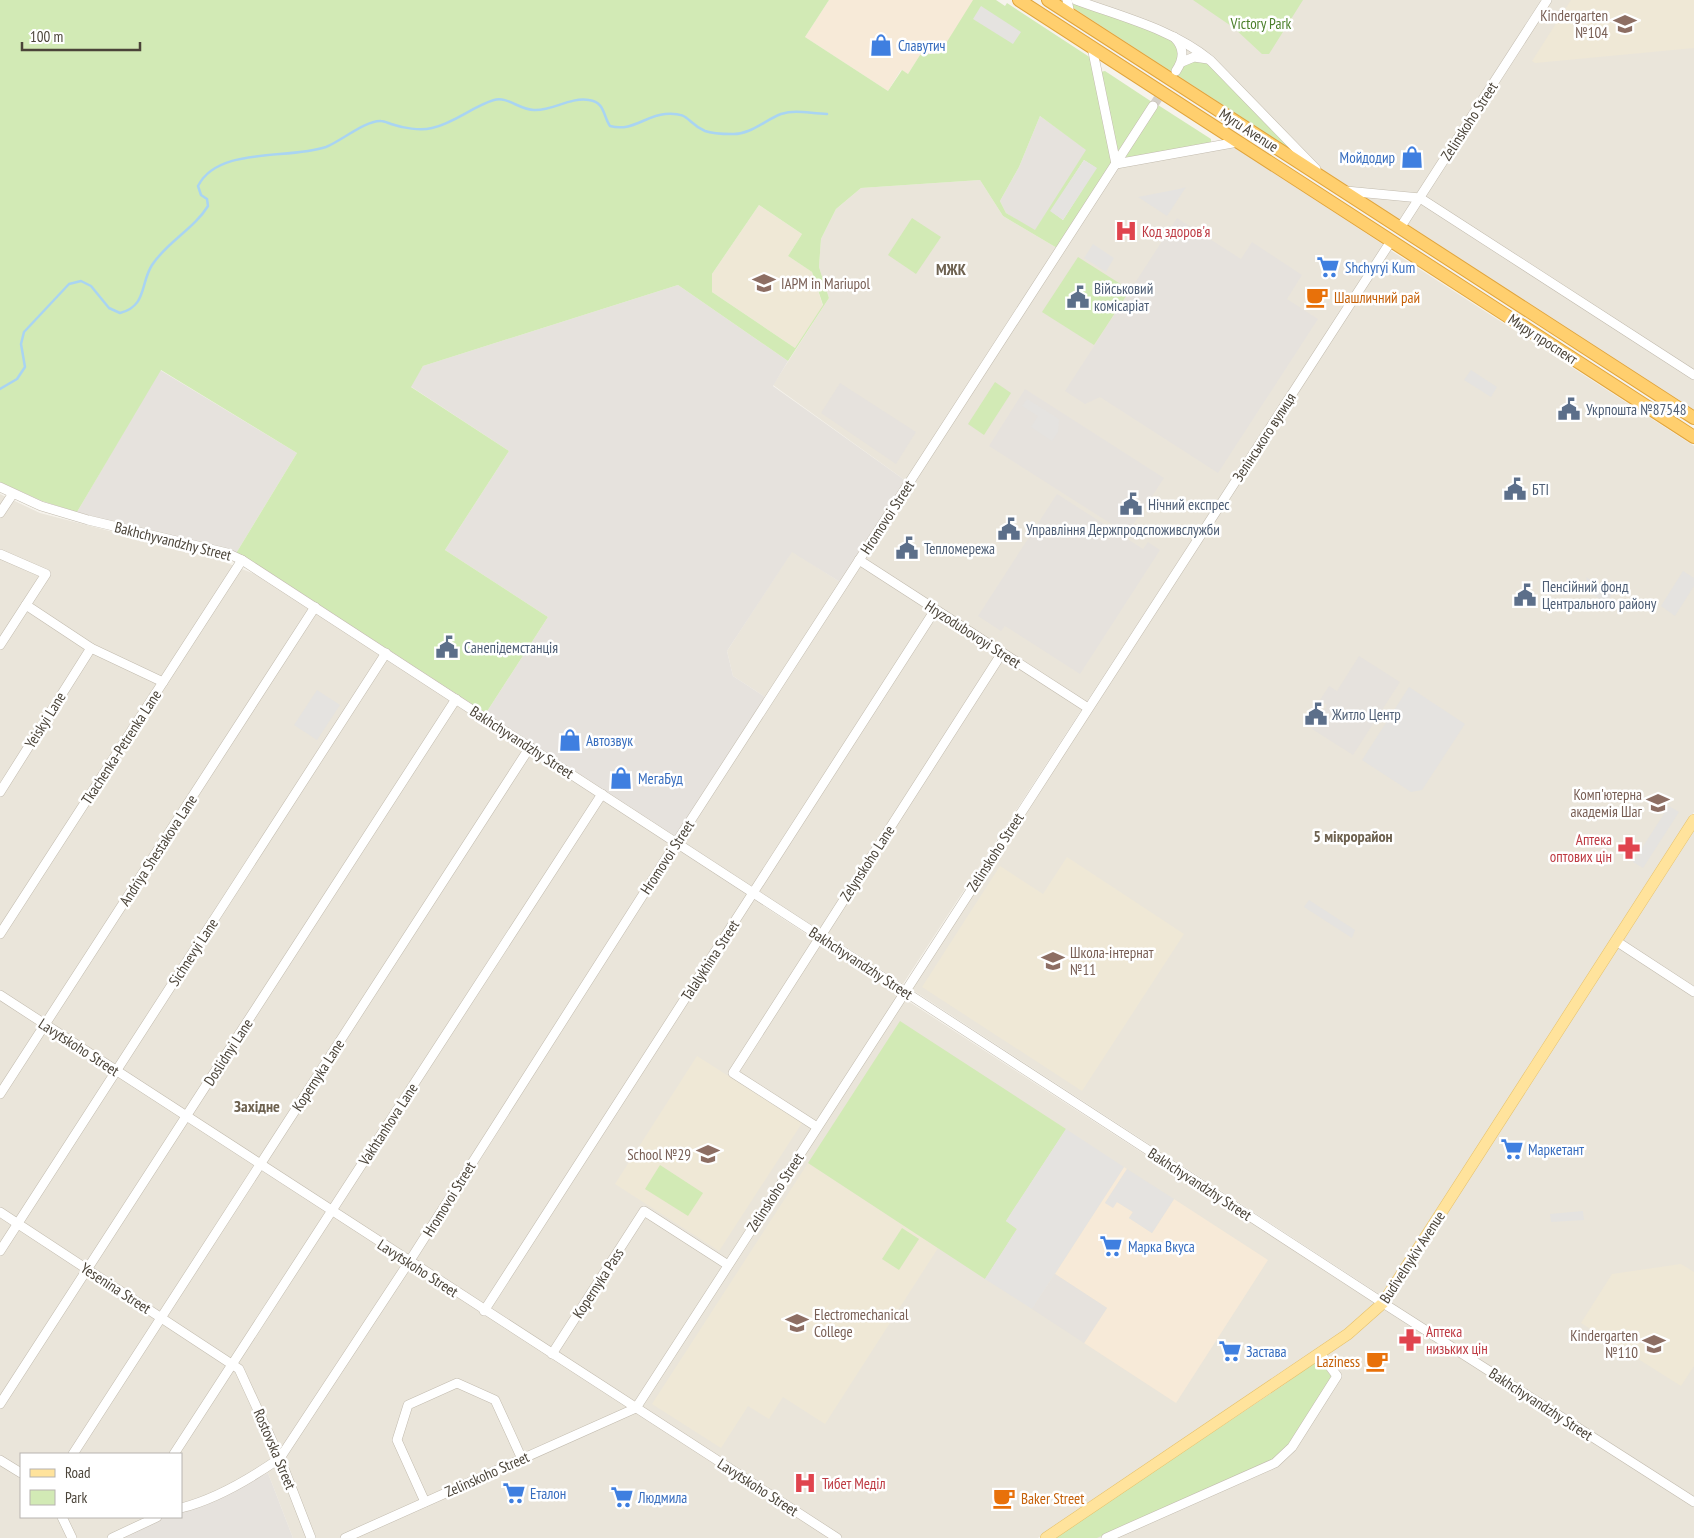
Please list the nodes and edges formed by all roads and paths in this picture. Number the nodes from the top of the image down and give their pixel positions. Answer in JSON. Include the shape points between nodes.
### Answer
{"nodes":[{"id":1,"x":1019,"y":0,"type":"edge"},
{"id":2,"x":1048,"y":0,"type":"edge"},
{"id":3,"x":1068,"y":0,"type":"edge"},
{"id":4,"x":1076,"y":0,"type":"edge"},
{"id":5,"x":1547,"y":0,"type":"edge"},
{"id":6,"x":1070,"y":14,"type":"junction"},
{"id":7,"x":1172,"y":35,"type":"junction"},
{"id":8,"x":1092,"y":47,"type":"junction"},
{"id":9,"x":1210,"y":60,"type":"junction"},
{"id":10,"x":1182,"y":62,"type":"junction"},
{"id":11,"x":1176,"y":71,"type":"tunnel mouth"},
{"id":12,"x":1153,"y":106,"type":"tunnel mouth"},
{"id":13,"x":1238,"y":142,"type":"junction"},
{"id":14,"x":1116,"y":164,"type":"junction"},
{"id":15,"x":1329,"y":182,"type":"junction"},
{"id":16,"x":1343,"y":191,"type":"junction"},
{"id":17,"x":1420,"y":198,"type":"junction"},
{"id":18,"x":1400,"y":228,"type":"junction"},
{"id":19,"x":1391,"y":241,"type":"junction"},
{"id":20,"x":1694,"y":375,"type":"edge"},
{"id":21,"x":1694,"y":418,"type":"edge"},
{"id":22,"x":1694,"y":437,"type":"edge"},
{"id":23,"x":0,"y":487,"type":"edge"},
{"id":24,"x":12,"y":494,"type":"junction"},
{"id":25,"x":0,"y":513,"type":"edge"},
{"id":26,"x":0,"y":554,"type":"edge"},
{"id":27,"x":242,"y":560,"type":"junction"},
{"id":28,"x":859,"y":560,"type":"junction"},
{"id":29,"x":26,"y":605,"type":"junction"},
{"id":30,"x":315,"y":607,"type":"junction"},
{"id":31,"x":935,"y":610,"type":"junction"},
{"id":32,"x":0,"y":645,"type":"edge"},
{"id":33,"x":91,"y":648,"type":"junction"},
{"id":34,"x":386,"y":653,"type":"junction"},
{"id":35,"x":1002,"y":653,"type":"junction"},
{"id":36,"x":163,"y":682,"type":"junction"},
{"id":37,"x":456,"y":699,"type":"junction"},
{"id":38,"x":1088,"y":708,"type":"junction"},
{"id":39,"x":530,"y":747,"type":"junction"},
{"id":40,"x":0,"y":792,"type":"edge"},
{"id":41,"x":602,"y":794,"type":"junction"},
{"id":42,"x":1694,"y":820,"type":"edge"},
{"id":43,"x":676,"y":843,"type":"junction"},
{"id":44,"x":753,"y":893,"type":"junction"},
{"id":45,"x":0,"y":934,"type":"edge"},
{"id":46,"x":820,"y":937,"type":"junction"},
{"id":47,"x":1616,"y":941,"type":"junction"},
{"id":48,"x":904,"y":992,"type":"junction"},
{"id":49,"x":1694,"y":992,"type":"edge"},
{"id":50,"x":0,"y":995,"type":"edge"},
{"id":51,"x":45,"y":1025,"type":"junction"},
{"id":52,"x":116,"y":1071,"type":"junction"},
{"id":53,"x":0,"y":1094,"type":"edge"},
{"id":54,"x":186,"y":1116,"type":"junction"},
{"id":55,"x":817,"y":1127,"type":"junction"},
{"id":56,"x":260,"y":1165,"type":"junction"},
{"id":57,"x":0,"y":1212,"type":"edge"},
{"id":58,"x":332,"y":1212,"type":"junction"},
{"id":59,"x":17,"y":1224,"type":"junction"},
{"id":60,"x":0,"y":1251,"type":"edge"},
{"id":61,"x":409,"y":1262,"type":"junction"},
{"id":62,"x":728,"y":1265,"type":"junction"},
{"id":63,"x":87,"y":1269,"type":"junction"},
{"id":64,"x":1383,"y":1303,"type":"junction"},
{"id":65,"x":484,"y":1311,"type":"junction"},
{"id":66,"x":161,"y":1317,"type":"junction"},
{"id":67,"x":1320,"y":1353,"type":"junction"},
{"id":68,"x":552,"y":1354,"type":"junction"},
{"id":69,"x":233,"y":1364,"type":"junction"},
{"id":70,"x":0,"y":1404,"type":"edge"},
{"id":71,"x":636,"y":1408,"type":"junction"},
{"id":72,"x":74,"y":1453,"type":"edge"},
{"id":73,"x":175,"y":1453,"type":"edge"},
{"id":74,"x":280,"y":1458,"type":"junction"},
{"id":75,"x":522,"y":1459,"type":"junction"},
{"id":76,"x":0,"y":1460,"type":"edge"},
{"id":77,"x":20,"y":1472,"type":"edge"},
{"id":78,"x":425,"y":1502,"type":"junction"},
{"id":79,"x":1694,"y":1502,"type":"edge"},
{"id":80,"x":182,"y":1508,"type":"edge"},
{"id":81,"x":62,"y":1518,"type":"edge"},
{"id":82,"x":154,"y":1518,"type":"edge"},
{"id":83,"x":72,"y":1538,"type":"edge"},
{"id":84,"x":112,"y":1538,"type":"edge"},
{"id":85,"x":311,"y":1538,"type":"edge"},
{"id":86,"x":345,"y":1538,"type":"edge"},
{"id":87,"x":837,"y":1538,"type":"edge"},
{"id":88,"x":1046,"y":1538,"type":"edge"},
{"id":89,"x":1106,"y":1538,"type":"edge"}],
"edges":[{"from":1,"to":8,"type":"highway","name":"Myru Avenue"},
{"from":2,"to":6,"type":"highway","name":"Myru Avenue"},
{"from":3,"to":6,"type":"street"},
{"from":4,"to":7,"type":"street"},
{"from":5,"to":17,"type":"street","name":"Zelinskoho Street"},
{"from":6,"to":15,"type":"highway","name":"Myru Avenue"},
{"from":7,"to":9,"type":"street"},
{"from":7,"to":10,"type":"street","via":[[1182,49]]},
{"from":8,"to":13,"type":"highway","name":"Myru Avenue"},
{"from":8,"to":14,"type":"street"},
{"from":9,"to":10,"type":"street","via":[[1194,57]]},
{"from":9,"to":15,"type":"street"},
{"from":10,"to":11,"type":"street"},
{"from":12,"to":14,"type":"street","name":"Hromovoi Street"},
{"from":13,"to":14,"type":"street"},
{"from":13,"to":19,"type":"highway","name":"Myru Avenue"},
{"from":14,"to":28,"type":"street","name":"Hromovoi Street"},
{"from":15,"to":16,"type":"highway","name":"Myru Avenue"},
{"from":16,"to":17,"type":"street"},
{"from":16,"to":18,"type":"highway","name":"Myru Avenue"},
{"from":17,"to":18,"type":"street","name":"Zelinskoho Street"},
{"from":17,"to":20,"type":"street"},
{"from":18,"to":19,"type":"highway","name":"Zelinskoho Street"},
{"from":18,"to":21,"type":"highway","name":"Миру проспект"},
{"from":19,"to":22,"type":"highway","name":"Миру проспект"},
{"from":19,"to":38,"type":"street","name":"Зелінського вулиця"},
{"from":23,"to":24,"type":"street","name":"Bakhchyvandzhy Street"},
{"from":24,"to":25,"type":"street"},
{"from":24,"to":27,"type":"street","name":"Bakhchyvandzhy Street","via":[[88,520]]},
{"from":26,"to":29,"type":"street","via":[[46,574]]},
{"from":27,"to":30,"type":"street","name":"Bakhchyvandzhy Street"},
{"from":27,"to":36,"type":"street","name":"Tkachenka-Petrenka Lane"},
{"from":28,"to":31,"type":"street","name":"Hryzodubovoyi Street"},
{"from":28,"to":43,"type":"street","name":"Hromovoi Street"},
{"from":29,"to":32,"type":"street"},
{"from":29,"to":33,"type":"street"},
{"from":30,"to":34,"type":"street","name":"Bakhchyvandzhy Street"},
{"from":30,"to":51,"type":"street","name":"Andriya Shestakova Lane"},
{"from":31,"to":35,"type":"street","name":"Hryzodubovoyi Street"},
{"from":31,"to":44,"type":"street","name":"Talalykhina Street"},
{"from":33,"to":36,"type":"street"},
{"from":33,"to":40,"type":"street","name":"Yeiskyi Lane"},
{"from":34,"to":37,"type":"street","name":"Bakhchyvandzhy Street"},
{"from":34,"to":52,"type":"street","name":"Sichnevyi Lane"},
{"from":35,"to":38,"type":"street","name":"Hryzodubovoyi Street"},
{"from":35,"to":46,"type":"street","name":"Zelynskoho Lane"},
{"from":36,"to":45,"type":"street","name":"Tkachenka-Petrenka Lane"},
{"from":37,"to":39,"type":"street","name":"Bakhchyvandzhy Street"},
{"from":37,"to":54,"type":"street","name":"Doslidnyi Lane"},
{"from":38,"to":48,"type":"street","name":"Zelinskoho Street"},
{"from":39,"to":41,"type":"street","name":"Bakhchyvandzhy Street"},
{"from":39,"to":56,"type":"street","name":"Kopernyka Lane"},
{"from":41,"to":43,"type":"street","name":"Bakhchyvandzhy Street"},
{"from":41,"to":58,"type":"street","name":"Vakhtanhova Lane"},
{"from":42,"to":47,"type":"main road","name":"Budivelnykiv Avenue"},
{"from":43,"to":44,"type":"street","name":"Bakhchyvandzhy Street"},
{"from":43,"to":61,"type":"street","name":"Hromovoi Street"},
{"from":44,"to":46,"type":"street","name":"Bakhchyvandzhy Street"},
{"from":44,"to":65,"type":"street","name":"Talalykhina Street"},
{"from":46,"to":48,"type":"street","name":"Bakhchyvandzhy Street"},
{"from":46,"to":55,"type":"street","name":"Zelynskoho Lane","via":[[733,1073]]},
{"from":47,"to":49,"type":"street"},
{"from":47,"to":64,"type":"main road","name":"Budivelnykiv Avenue"},
{"from":48,"to":55,"type":"street","name":"Zelinskoho Street"},
{"from":48,"to":64,"type":"street","name":"Bakhchyvandzhy Street"},
{"from":50,"to":51,"type":"street","name":"Lavytskoho Street"},
{"from":51,"to":52,"type":"street","name":"Lavytskoho Street"},
{"from":51,"to":53,"type":"street","name":"Andriya Shestakova Lane"},
{"from":52,"to":54,"type":"street","name":"Lavytskoho Street"},
{"from":52,"to":59,"type":"street","name":"Sichnevyi Lane"},
{"from":54,"to":56,"type":"street","name":"Lavytskoho Street"},
{"from":54,"to":63,"type":"street","name":"Doslidnyi Lane"},
{"from":55,"to":62,"type":"street","name":"Zelinskoho Street"},
{"from":56,"to":58,"type":"street","name":"Lavytskoho Street"},
{"from":56,"to":66,"type":"street","name":"Kopernyka Lane"},
{"from":57,"to":59,"type":"street","name":"Yesenina Street"},
{"from":58,"to":61,"type":"street","name":"Lavytskoho Street"},
{"from":58,"to":69,"type":"street","name":"Vakhtanhova Lane"},
{"from":59,"to":60,"type":"street","name":"Sichnevyi Lane"},
{"from":59,"to":63,"type":"street","name":"Yesenina Street"},
{"from":61,"to":65,"type":"street","name":"Lavytskoho Street"},
{"from":61,"to":74,"type":"street","name":"Hromovoi Street"},
{"from":62,"to":68,"type":"street","name":"Kopernyka Pass","via":[[644,1211]]},
{"from":62,"to":71,"type":"street","name":"Zelinskoho Street"},
{"from":63,"to":66,"type":"street","name":"Yesenina Street"},
{"from":63,"to":70,"type":"street","name":"Doslidnyi Lane"},
{"from":64,"to":67,"type":"main road","name":"Budivelnykiv Avenue","via":[[1357,1327]]},
{"from":64,"to":79,"type":"street","name":"Bakhchyvandzhy Street"},
{"from":65,"to":68,"type":"street","name":"Lavytskoho Street"},
{"from":66,"to":69,"type":"street","name":"Yesenina Street"},
{"from":66,"to":72,"type":"street","name":"Kopernyka Lane"},
{"from":67,"to":88,"type":"main road","name":"Budivelnykiv Avenue"},
{"from":67,"to":89,"type":"street","via":[[1337,1376],[1284,1456],[1275,1463]]},
{"from":68,"to":71,"type":"street","name":"Lavytskoho Street"},
{"from":69,"to":73,"type":"street","name":"Vakhtanhova Lane"},
{"from":69,"to":74,"type":"street","name":"Rostovska Street","via":[[243,1375]]},
{"from":71,"to":75,"type":"street","name":"Zelinskoho Street"},
{"from":71,"to":87,"type":"street","name":"Lavytskoho Street"},
{"from":74,"to":80,"type":"street","name":"Hromovoi Street","via":[[250,1479]]},
{"from":74,"to":85,"type":"street","name":"Rostovska Street"},
{"from":75,"to":78,"type":"street","name":"Zelinskoho Street"},
{"from":75,"to":78,"type":"street","via":[[495,1400],[457,1383],[408,1405],[396,1440]]},
{"from":76,"to":77,"type":"street"},
{"from":78,"to":86,"type":"street","name":"Zelinskoho Street"},
{"from":81,"to":83,"type":"street"},
{"from":82,"to":84,"type":"street"}]}
